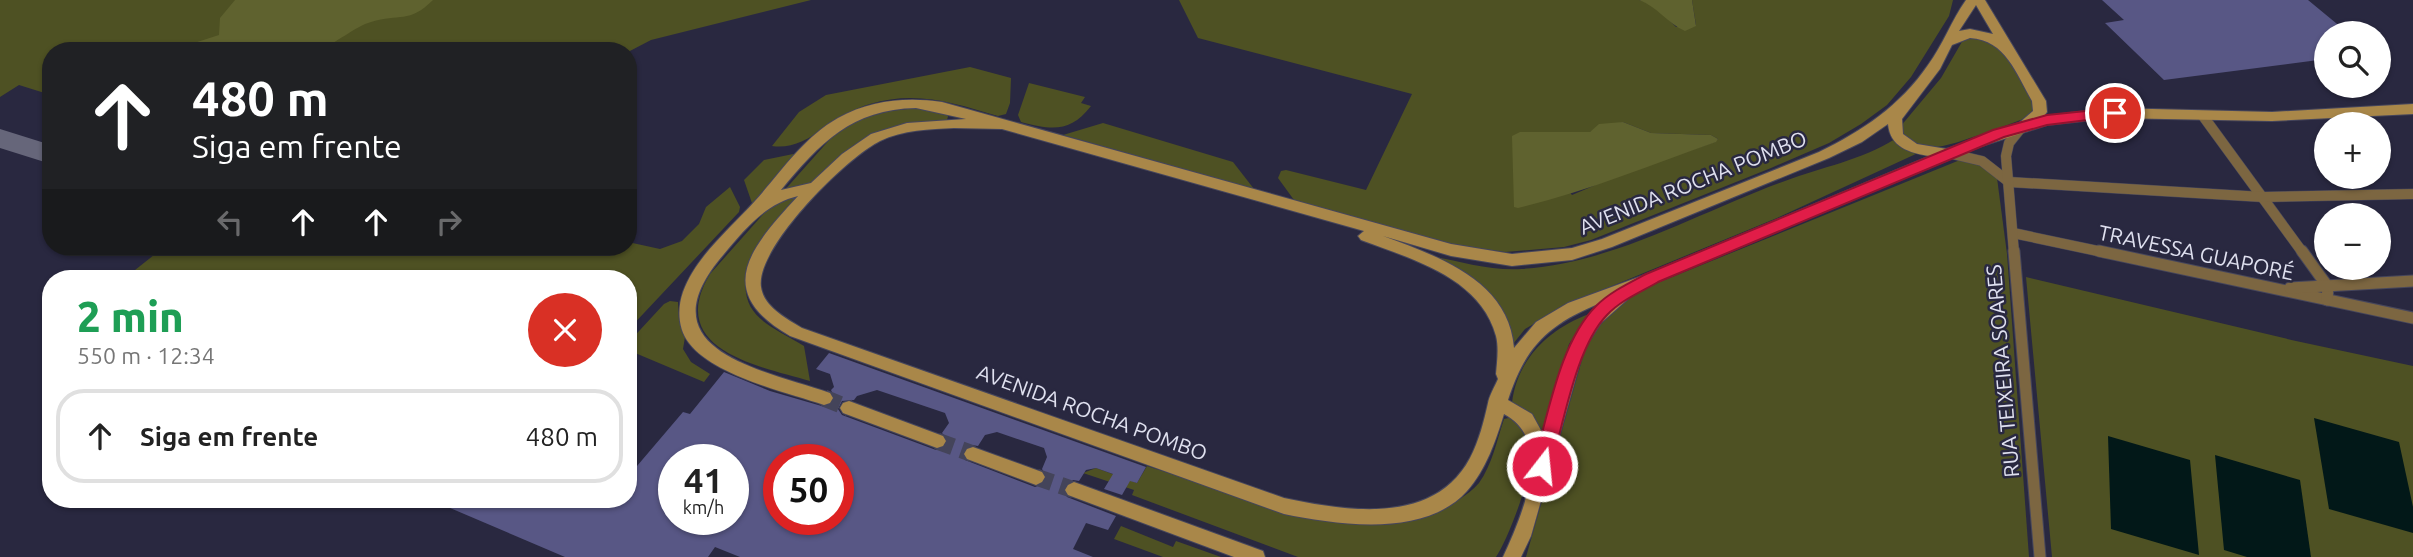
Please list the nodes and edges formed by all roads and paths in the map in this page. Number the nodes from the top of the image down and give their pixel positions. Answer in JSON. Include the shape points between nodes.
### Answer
{"nodes":[{"id":1,"x":1960,"y":0,"type":"edge"},
{"id":2,"x":1973,"y":0,"type":"edge"},
{"id":3,"x":1979,"y":0,"type":"edge"},
{"id":4,"x":1957,"y":22,"type":"junction"},
{"id":5,"x":1950,"y":41,"type":"junction"},
{"id":6,"x":2006,"y":45,"type":"junction"},
{"id":7,"x":1902,"y":107,"type":"junction"},
{"id":8,"x":2413,"y":109,"type":"edge"},
{"id":9,"x":2203,"y":116,"type":"junction"},
{"id":10,"x":1002,"y":124,"type":"junction"},
{"id":11,"x":2024,"y":126,"type":"junction"},
{"id":12,"x":1948,"y":153,"type":"junction"},
{"id":13,"x":2009,"y":182,"type":"junction"},
{"id":14,"x":816,"y":187,"type":"junction"},
{"id":15,"x":2413,"y":194,"type":"edge"},
{"id":16,"x":2263,"y":197,"type":"junction"},
{"id":17,"x":1276,"y":203,"type":"junction"},
{"id":18,"x":761,"y":204,"type":"junction"},
{"id":19,"x":2013,"y":233,"type":"junction"},
{"id":20,"x":1652,"y":278,"type":"junction"},
{"id":21,"x":2413,"y":281,"type":"edge"},
{"id":22,"x":2261,"y":286,"type":"junction"},
{"id":23,"x":2328,"y":287,"type":"junction"},
{"id":24,"x":2312,"y":288,"type":"junction"},
{"id":25,"x":2323,"y":299,"type":"junction"},
{"id":26,"x":2413,"y":318,"type":"edge"},
{"id":27,"x":1504,"y":379,"type":"junction"},
{"id":28,"x":824,"y":398,"type":"tunnel mouth"},
{"id":29,"x":1496,"y":403,"type":"junction"},
{"id":30,"x":849,"y":408,"type":"tunnel mouth"},
{"id":31,"x":937,"y":441,"type":"tunnel mouth"},
{"id":32,"x":973,"y":454,"type":"tunnel mouth"},
{"id":33,"x":1542,"y":466,"type":"junction"},
{"id":34,"x":1036,"y":477,"type":"tunnel mouth"},
{"id":35,"x":1074,"y":491,"type":"tunnel mouth"},
{"id":36,"x":1256,"y":557,"type":"edge"},
{"id":37,"x":1512,"y":557,"type":"edge"},
{"id":38,"x":2040,"y":557,"type":"edge"}],
"edges":[{"from":1,"to":4,"type":"main road"},
{"from":2,"to":4,"type":"main road"},
{"from":3,"to":6,"type":"main road","name":"RUA TEIXEIRA SOARES"},
{"from":4,"to":5,"type":"main road","name":"AVENIDA ROCHA POMBO"},
{"from":5,"to":6,"type":"main road","via":[[1977,33]]},
{"from":5,"to":7,"type":"main road","name":"AVENIDA ROCHA POMBO"},
{"from":6,"to":11,"type":"main road","name":"RUA TEIXEIRA SOARES","via":[[2040,106],[2037,116]]},
{"from":7,"to":12,"type":"main road","via":[[1894,127],[1900,140],[1920,150]]},
{"from":7,"to":17,"type":"main road","name":"AVENIDA ROCHA POMBO","via":[[1857,139],[1824,155],[1607,243],[1553,258],[1512,260],[1472,255]]},
{"from":8,"to":9,"type":"main road","name":"AVENIDA ROCHA POMBO","via":[[2287,117]]},
{"from":9,"to":11,"type":"main road","name":"AVENIDA ROCHA POMBO","via":[[2096,114]]},
{"from":9,"to":16,"type":"street"},
{"from":10,"to":14,"type":"main road","name":"AVENIDA ROCHA POMBO","via":[[930,124],[886,133],[853,150]]},
{"from":10,"to":17,"type":"main road","name":"AVENIDA ROCHA POMBO"},
{"from":10,"to":18,"type":"main road","name":"AVENIDA ROCHA POMBO","via":[[925,104],[874,108],[829,131]]},
{"from":11,"to":12,"type":"main road","name":"AVENIDA ROCHA POMBO"},
{"from":11,"to":13,"type":"street","name":"RUA TEIXEIRA SOARES","via":[[2007,149]]},
{"from":12,"to":13,"type":"street","via":[[1986,162]]},
{"from":12,"to":20,"type":"main road","name":"AVENIDA ROCHA POMBO"},
{"from":13,"to":16,"type":"street"},
{"from":13,"to":19,"type":"street","name":"RUA TEIXEIRA SOARES"},
{"from":14,"to":18,"type":"main road"},
{"from":14,"to":29,"type":"main road","name":"AVENIDA ROCHA POMBO","via":[[754,265],[755,296],[780,324],[1284,506],[1345,517],[1374,517],[1404,514],[1435,503],[1458,488],[1476,466]]},
{"from":15,"to":16,"type":"street"},
{"from":16,"to":23,"type":"street"},
{"from":17,"to":27,"type":"main road","via":[[1424,258],[1461,278],[1481,295],[1499,322],[1505,346]]},
{"from":18,"to":28,"type":"main road","name":"AVENIDA ROCHA POMBO","via":[[697,279],[688,298],[688,323],[703,349],[720,360]]},
{"from":19,"to":22,"type":"street","name":"TRAVESSA GUAPORÉ"},
{"from":19,"to":38,"type":"street","name":"RUA TEIXEIRA SOARES"},
{"from":20,"to":27,"type":"main road","name":"AVENIDA ROCHA POMBO","via":[[1581,304],[1543,325],[1518,352]]},
{"from":20,"to":33,"type":"main road","name":"AVENIDA ROCHA POMBO","via":[[1603,309],[1583,337]]},
{"from":21,"to":23,"type":"street"},
{"from":22,"to":24,"type":"street"},
{"from":22,"to":25,"type":"street","name":"TRAVESSA GUAPORÉ"},
{"from":23,"to":24,"type":"street"},
{"from":23,"to":25,"type":"street"},
{"from":24,"to":25,"type":"street"},
{"from":25,"to":26,"type":"street","name":"TRAVESSA GUAPORÉ"},
{"from":27,"to":29,"type":"main road","name":"AVENIDA ROCHA POMBO"},
{"from":29,"to":33,"type":"main road","via":[[1519,411],[1530,423]]},
{"from":30,"to":31,"type":"main road"},
{"from":32,"to":34,"type":"main road"},
{"from":33,"to":37,"type":"main road","name":"AVENIDA ROCHA POMBO"},
{"from":35,"to":36,"type":"main road"}]}
